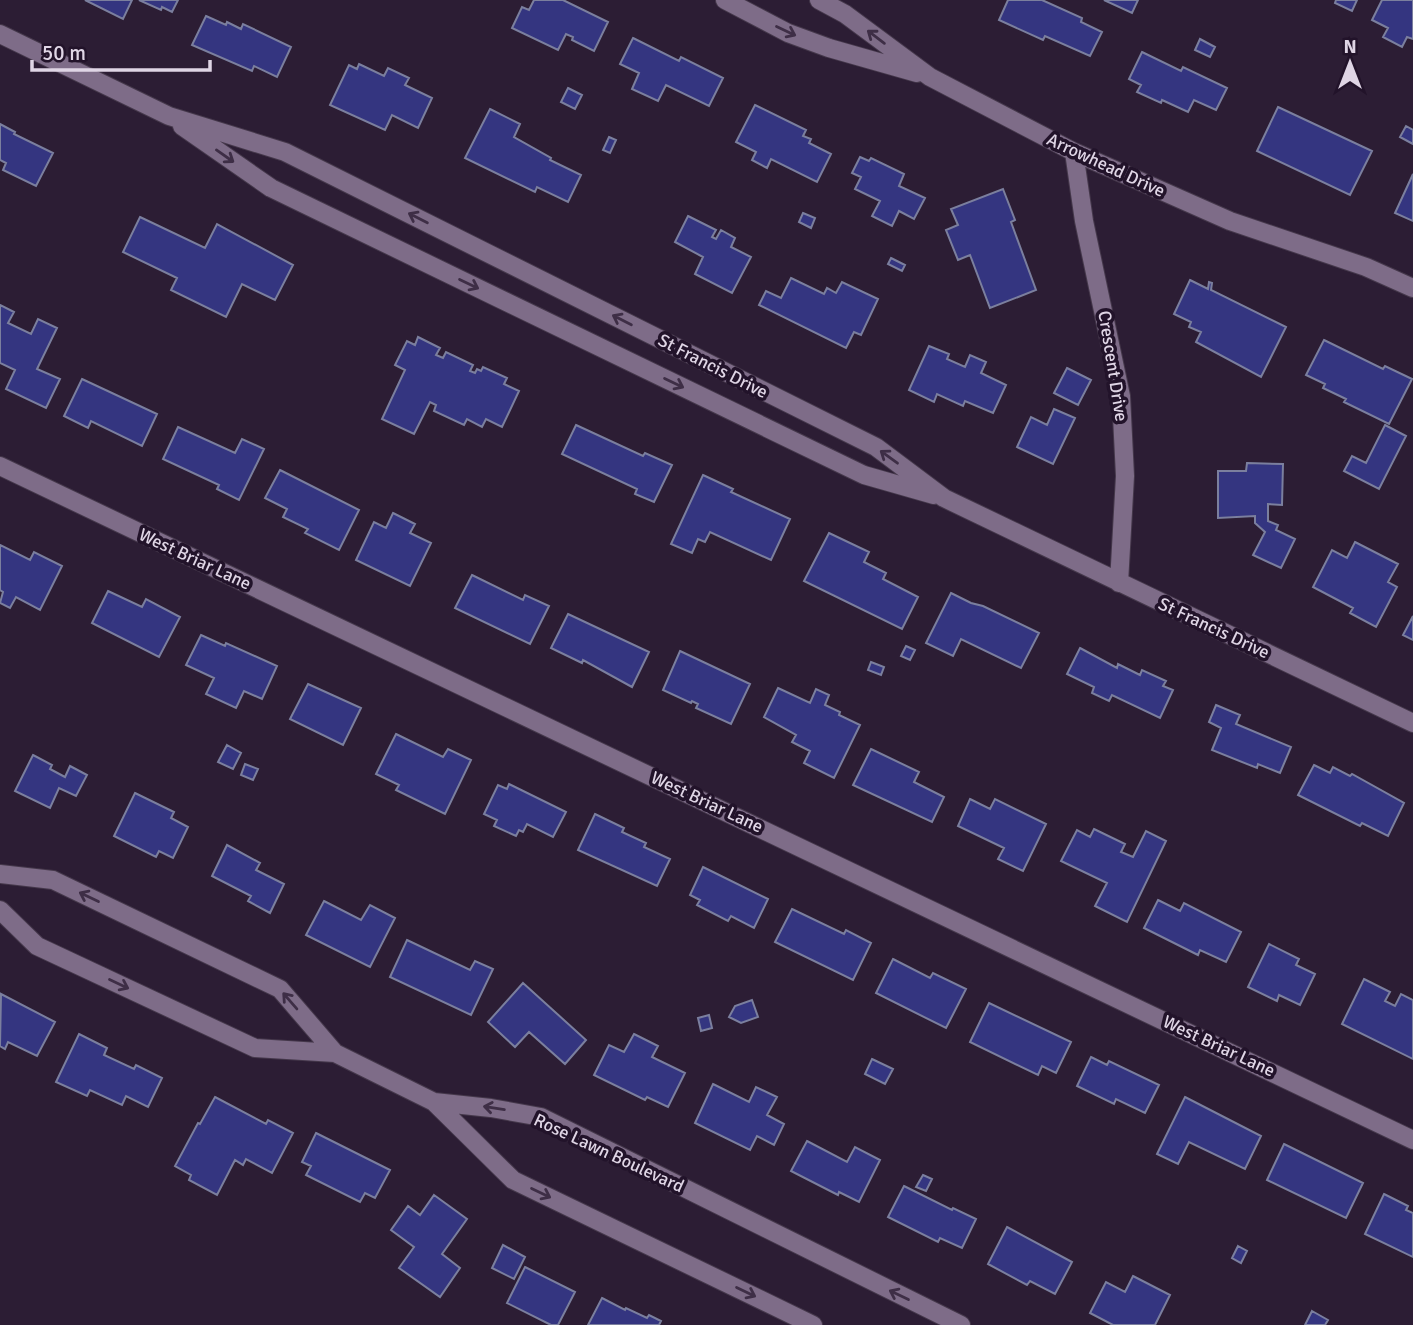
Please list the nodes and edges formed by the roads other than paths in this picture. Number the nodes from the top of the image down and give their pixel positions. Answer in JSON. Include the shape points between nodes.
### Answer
{"nodes":[{"id":1,"x":725,"y":0,"type":"edge"},
{"id":2,"x":820,"y":0,"type":"edge"},
{"id":3,"x":0,"y":33,"type":"edge"},
{"id":4,"x":930,"y":77,"type":"junction"},
{"id":5,"x":169,"y":116,"type":"junction"},
{"id":6,"x":1074,"y":152,"type":"junction"},
{"id":7,"x":1413,"y":288,"type":"edge"},
{"id":8,"x":0,"y":466,"type":"edge"},
{"id":9,"x":944,"y":498,"type":"junction"},
{"id":10,"x":1119,"y":583,"type":"junction"},
{"id":11,"x":1413,"y":723,"type":"edge"},
{"id":12,"x":0,"y":874,"type":"edge"},
{"id":13,"x":0,"y":910,"type":"edge"},
{"id":14,"x":335,"y":1053,"type":"junction"},
{"id":15,"x":435,"y":1102,"type":"junction"},
{"id":16,"x":1413,"y":1140,"type":"edge"},
{"id":17,"x":813,"y":1325,"type":"edge"},
{"id":18,"x":961,"y":1325,"type":"edge"}],
"edges":[{"from":1,"to":4,"type":"street","one_way":true,"via":[[788,33]]},
{"from":4,"to":2,"type":"street","name":"Arrowhead Drive","one_way":true},
{"from":3,"to":5,"type":"street","name":"St Francis Drive"},
{"from":4,"to":6,"type":"street","name":"Arrowhead Drive"},
{"from":5,"to":9,"type":"street","one_way":true,"via":[[271,188],[864,475]]},
{"from":9,"to":5,"type":"street","name":"St Francis Drive","one_way":true,"via":[[876,447],[285,152]]},
{"from":6,"to":7,"type":"street","name":"Arrowhead Drive","via":[[1230,221],[1366,267]]},
{"from":6,"to":10,"type":"street","name":"Crescent Drive","via":[[1121,396],[1125,476]]},
{"from":8,"to":16,"type":"street","name":"West Briar Lane"},
{"from":9,"to":10,"type":"street","name":"St Francis Drive"},
{"from":10,"to":11,"type":"street","name":"St Francis Drive"},
{"from":14,"to":12,"type":"street","name":"Rose Lawn Boulevard","one_way":true,"via":[[280,989],[52,880]]},
{"from":13,"to":14,"type":"street","one_way":true,"via":[[37,946],[255,1048]]},
{"from":14,"to":15,"type":"street","name":"Rose Lawn Boulevard"},
{"from":15,"to":17,"type":"street","one_way":true,"via":[[513,1180]]},
{"from":18,"to":15,"type":"street","name":"Rose Lawn Boulevard","one_way":true,"via":[[541,1117]]}]}
